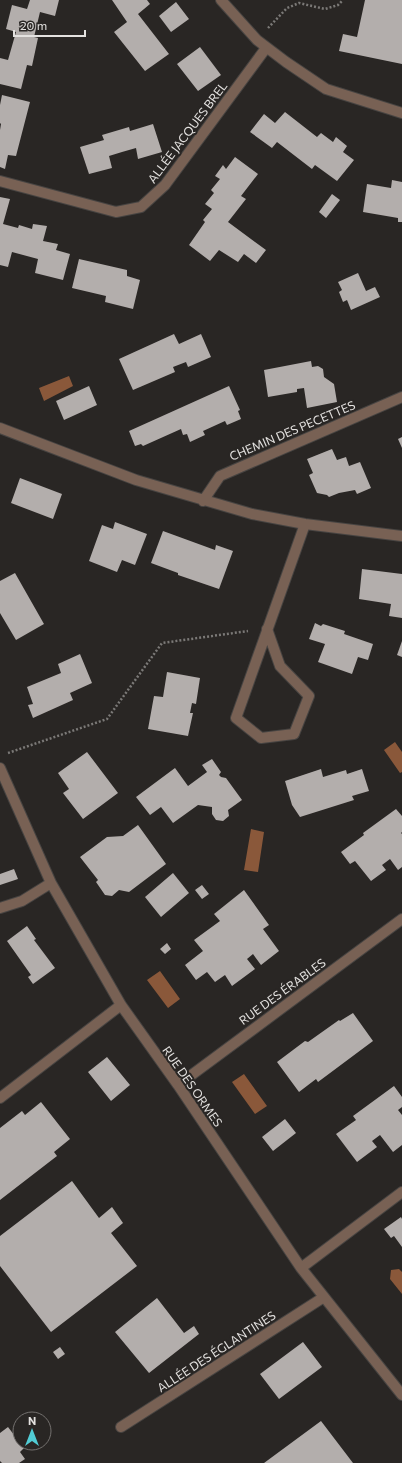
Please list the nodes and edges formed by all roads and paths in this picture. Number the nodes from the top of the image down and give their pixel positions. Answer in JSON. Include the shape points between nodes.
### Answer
{"nodes":[{"id":1,"x":221,"y":0,"type":"edge"},
{"id":2,"x":343,"y":0,"type":"edge"},
{"id":3,"x":257,"y":40,"type":"junction"},
{"id":4,"x":266,"y":48,"type":"junction"},
{"id":5,"x":402,"y":113,"type":"edge"},
{"id":6,"x":0,"y":181,"type":"edge"},
{"id":7,"x":402,"y":397,"type":"edge"},
{"id":8,"x":0,"y":428,"type":"edge"},
{"id":9,"x":203,"y":500,"type":"junction"},
{"id":10,"x":304,"y":524,"type":"junction"},
{"id":11,"x":402,"y":536,"type":"edge"},
{"id":12,"x":267,"y":629,"type":"junction"},
{"id":13,"x":7,"y":753,"type":"dead end"},
{"id":14,"x":0,"y":768,"type":"edge"},
{"id":15,"x":51,"y":883,"type":"junction"},
{"id":16,"x":0,"y":908,"type":"edge"},
{"id":17,"x":402,"y":919,"type":"edge"},
{"id":18,"x":121,"y":1005,"type":"junction"},
{"id":19,"x":178,"y":1085,"type":"junction"},
{"id":20,"x":0,"y":1098,"type":"edge"},
{"id":21,"x":402,"y":1192,"type":"edge"},
{"id":22,"x":301,"y":1268,"type":"junction"},
{"id":23,"x":324,"y":1297,"type":"junction"},
{"id":24,"x":402,"y":1395,"type":"edge"},
{"id":25,"x":121,"y":1427,"type":"dead end"}],
"edges":[{"from":1,"to":3,"type":"street"},
{"from":2,"to":3,"type":"path","via":[[338,5],[325,9],[298,3],[287,8]]},
{"from":3,"to":4,"type":"street"},
{"from":4,"to":5,"type":"street","via":[[326,89]]},
{"from":4,"to":6,"type":"street","name":"ALLÉE JACQUES BREL","via":[[166,185],[141,208],[116,212]]},
{"from":7,"to":9,"type":"street","name":"CHEMIN DES PECETTES","via":[[220,476]]},
{"from":8,"to":9,"type":"street","via":[[136,480]]},
{"from":9,"to":10,"type":"street","via":[[252,514]]},
{"from":10,"to":11,"type":"street"},
{"from":10,"to":12,"type":"street"},
{"from":12,"to":12,"type":"street","via":[[236,718],[261,738],[294,734],[309,696],[280,666]]},
{"from":12,"to":13,"type":"path","via":[[162,643],[107,719]]},
{"from":14,"to":15,"type":"street","name":"RUE DES ORMES"},
{"from":15,"to":16,"type":"street","via":[[22,901]]},
{"from":15,"to":18,"type":"street","name":"RUE DES ORMES"},
{"from":17,"to":19,"type":"street","name":"RUE DES ÉRABLES"},
{"from":18,"to":19,"type":"street","name":"RUE DES ORMES"},
{"from":18,"to":20,"type":"street"},
{"from":19,"to":22,"type":"street","name":"RUE DES ORMES"},
{"from":21,"to":22,"type":"street"},
{"from":22,"to":23,"type":"street","name":"RUE DES ORMES"},
{"from":23,"to":24,"type":"street","name":"RUE DES ORMES"},
{"from":23,"to":25,"type":"street","name":"ALLÉE DES ÉGLANTINES"}]}
